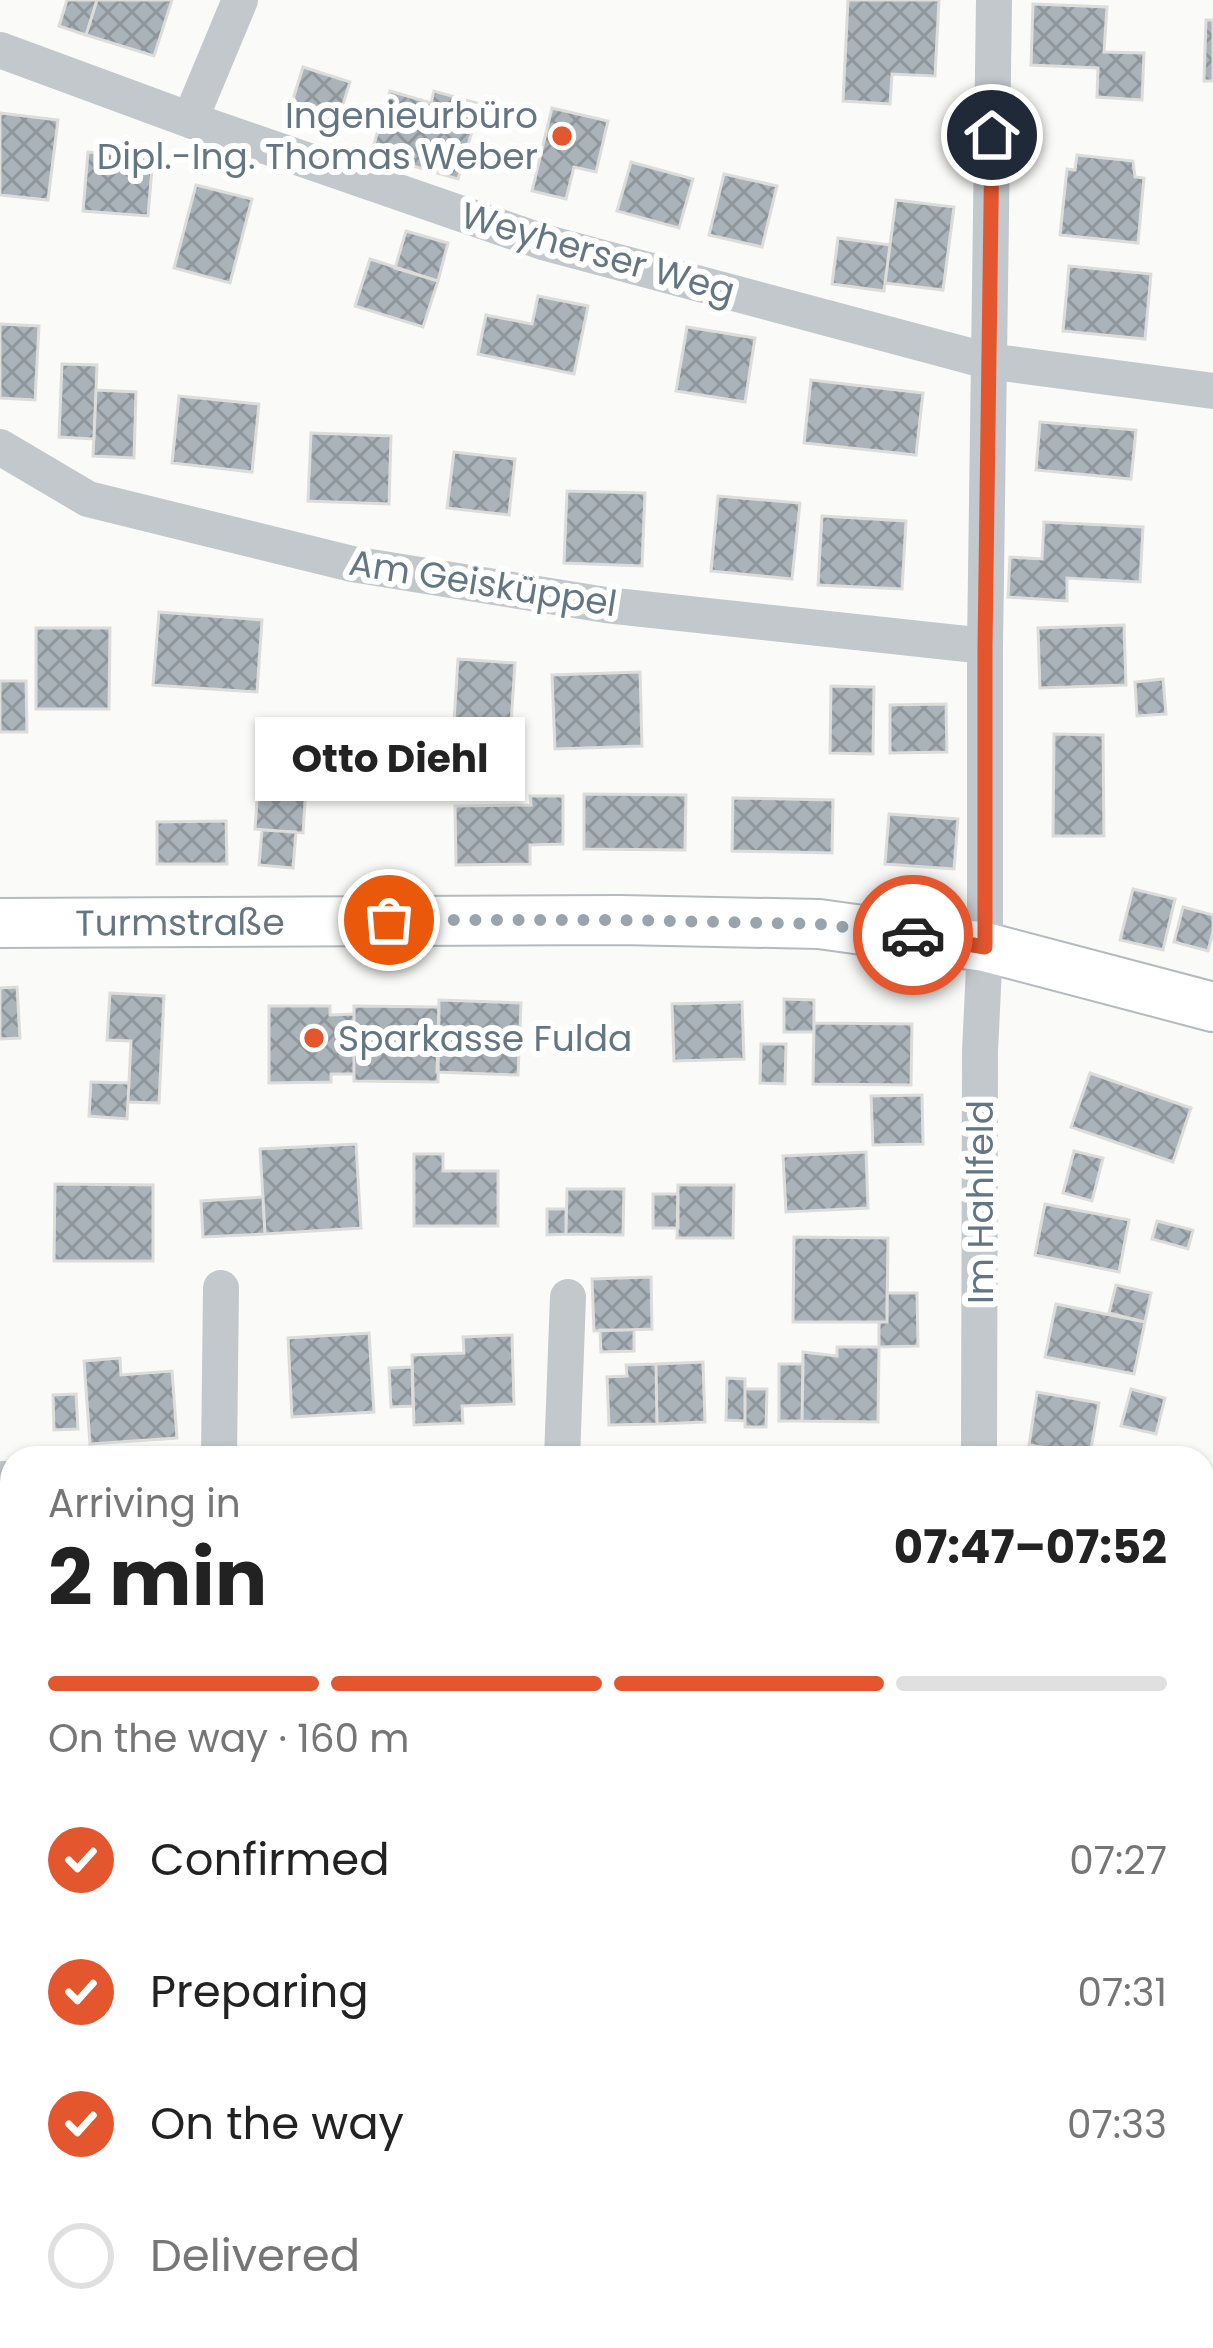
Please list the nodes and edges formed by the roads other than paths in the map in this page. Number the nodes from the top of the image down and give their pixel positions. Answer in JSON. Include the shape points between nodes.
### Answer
{"nodes":[{"id":1,"x":240,"y":0,"type":"edge"},
{"id":2,"x":994,"y":0,"type":"edge"},
{"id":3,"x":0,"y":50,"type":"edge"},
{"id":4,"x":190,"y":120,"type":"junction"},
{"id":5,"x":988,"y":361,"type":"junction"},
{"id":6,"x":1213,"y":391,"type":"edge"},
{"id":7,"x":0,"y":447,"type":"edge"},
{"id":8,"x":985,"y":646,"type":"junction"},
{"id":9,"x":0,"y":923,"type":"edge"},
{"id":10,"x":985,"y":947,"type":"junction"},
{"id":11,"x":1213,"y":1007,"type":"edge"},
{"id":12,"x":221,"y":1288,"type":"dead end"},
{"id":13,"x":568,"y":1297,"type":"dead end"},
{"id":14,"x":219,"y":1446,"type":"edge"},
{"id":15,"x":562,"y":1446,"type":"edge"},
{"id":16,"x":980,"y":1446,"type":"edge"}],
"edges":[{"from":1,"to":4,"type":"street"},
{"from":2,"to":5,"type":"street","name":"Im Hahlfeld"},
{"from":3,"to":4,"type":"street","name":"Weyherser Weg"},
{"from":4,"to":5,"type":"street","name":"Weyherser Weg","via":[[543,242]]},
{"from":5,"to":6,"type":"street","name":"Weyherser Weg"},
{"from":5,"to":8,"type":"street","name":"Im Hahlfeld"},
{"from":7,"to":8,"type":"street","name":"Am Geisküppel","via":[[88,500],[352,564],[606,605]]},
{"from":8,"to":10,"type":"street","name":"Im Hahlfeld"},
{"from":9,"to":10,"type":"main road","name":"Turmstraße","via":[[797,923]]},
{"from":10,"to":11,"type":"main road","name":"Turmstraße"},
{"from":10,"to":16,"type":"street","name":"Im Hahlfeld"},
{"from":12,"to":14,"type":"street"},
{"from":13,"to":15,"type":"street"}]}
